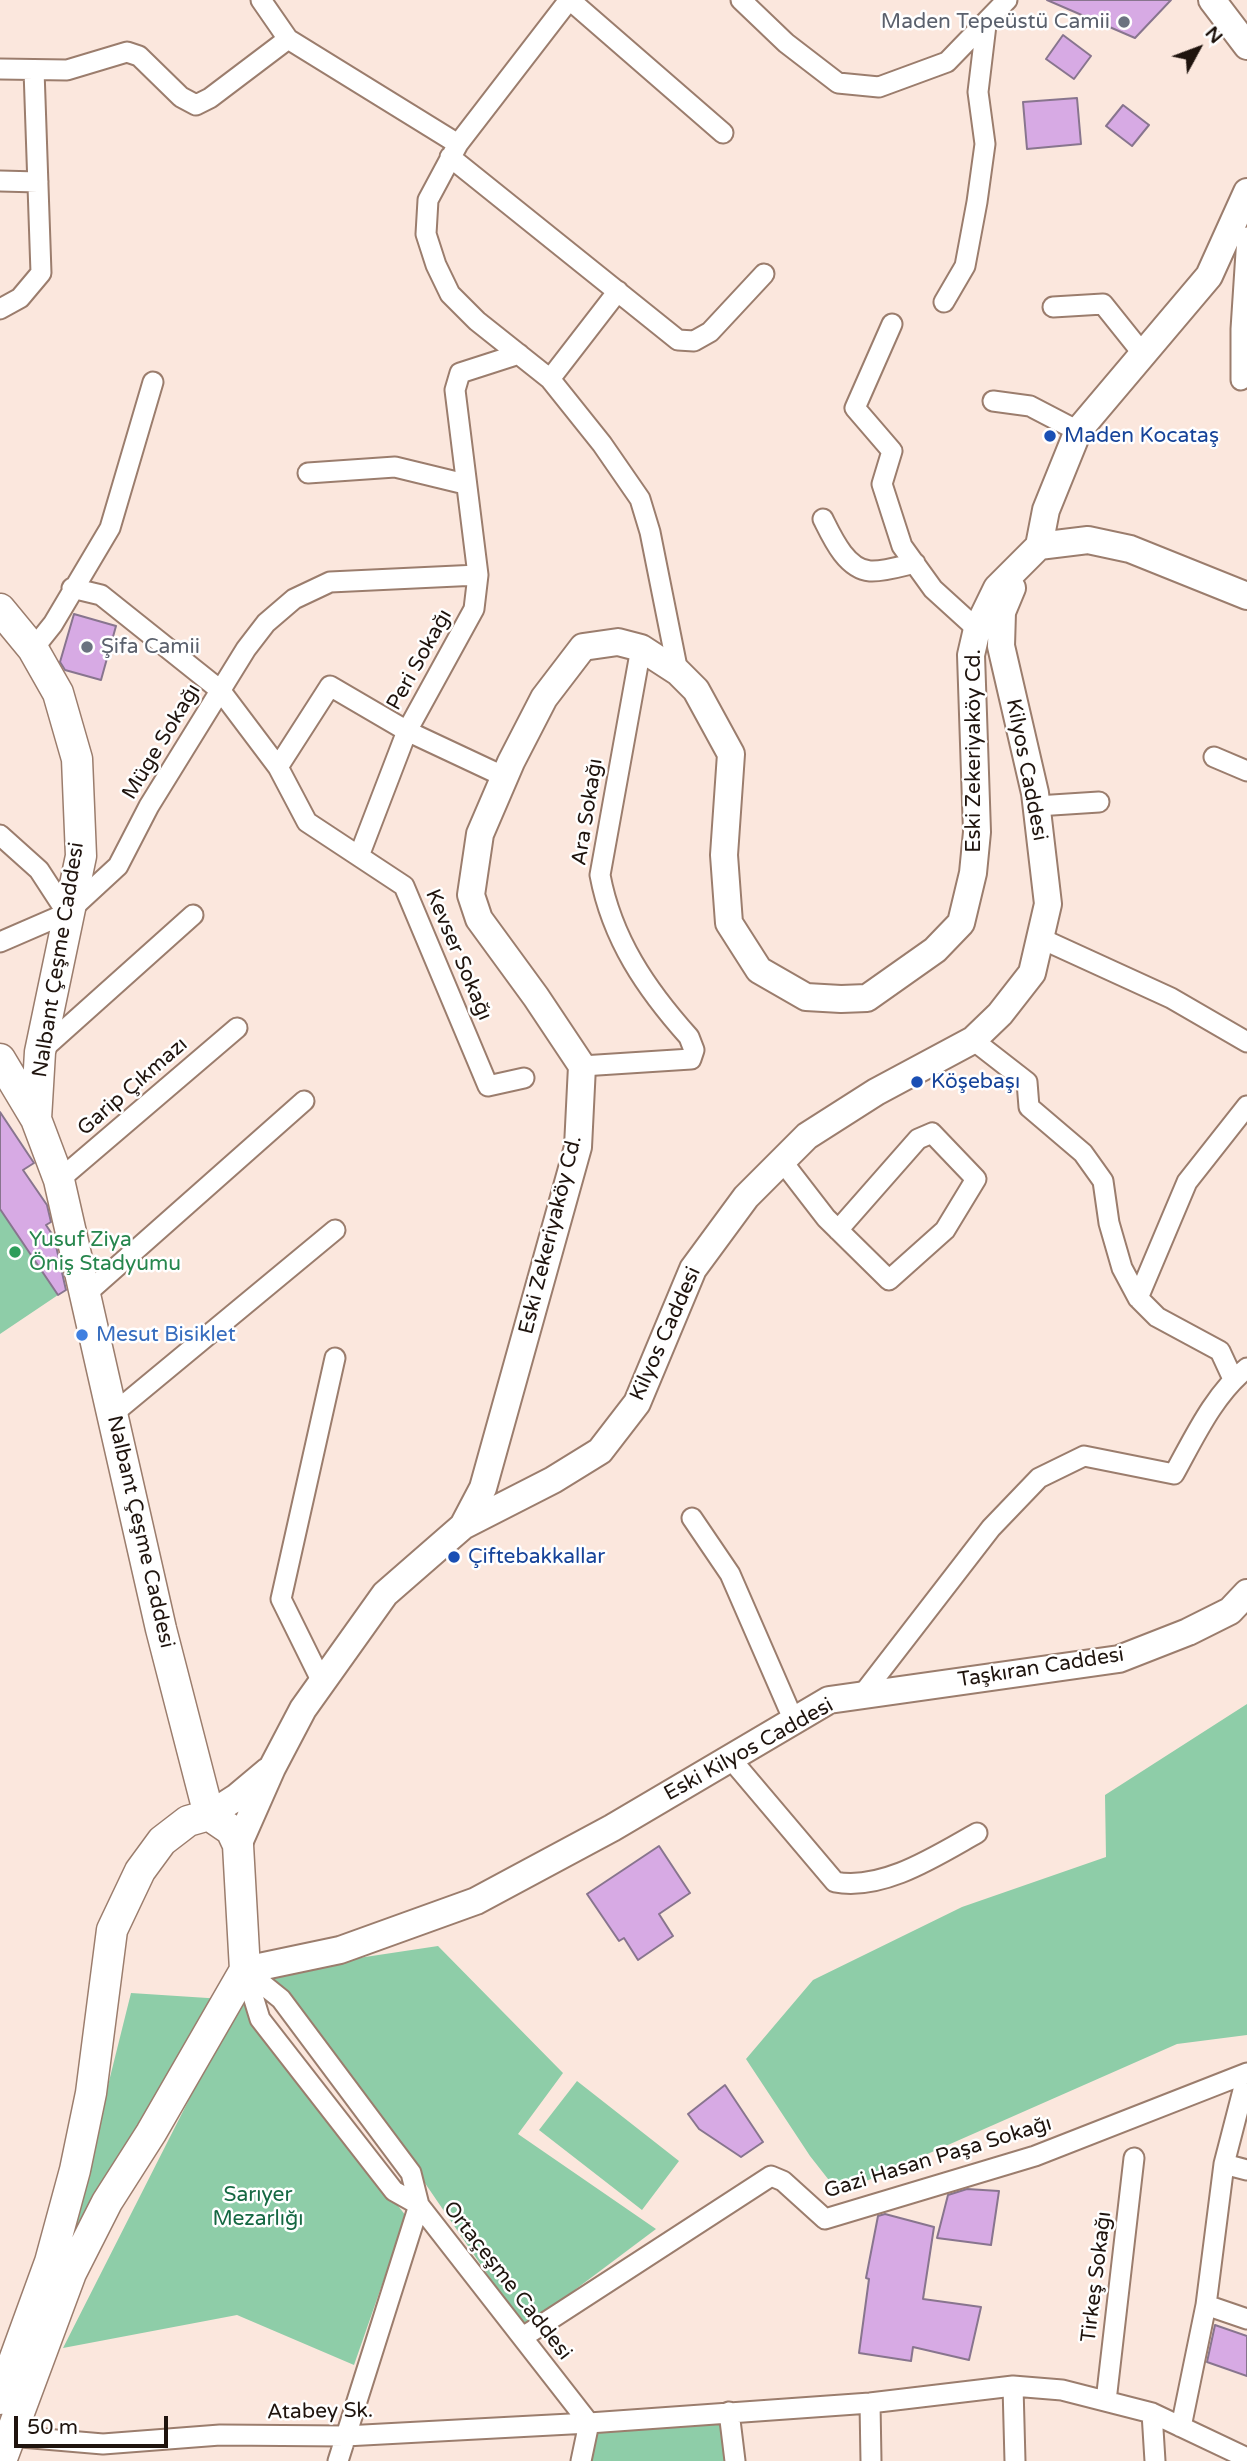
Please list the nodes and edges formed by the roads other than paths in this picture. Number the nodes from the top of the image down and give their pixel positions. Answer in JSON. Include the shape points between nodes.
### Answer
{"nodes":[{"id":1,"x":261,"y":0,"type":"edge"},
{"id":2,"x":570,"y":0,"type":"edge"},
{"id":3,"x":741,"y":0,"type":"edge"},
{"id":4,"x":1007,"y":0,"type":"edge"},
{"id":5,"x":1212,"y":0,"type":"edge"},
{"id":6,"x":986,"y":25,"type":"junction"},
{"id":7,"x":288,"y":39,"type":"junction"},
{"id":8,"x":1244,"y":49,"type":"edge"},
{"id":9,"x":0,"y":69,"type":"edge"},
{"id":10,"x":34,"y":70,"type":"junction"},
{"id":11,"x":723,"y":133,"type":"dead end"},
{"id":12,"x":454,"y":150,"type":"junction"},
{"id":13,"x":0,"y":181,"type":"edge"},
{"id":14,"x":38,"y":182,"type":"junction"},
{"id":15,"x":1245,"y":217,"type":"edge"},
{"id":16,"x":764,"y":274,"type":"dead end"},
{"id":17,"x":618,"y":291,"type":"junction"},
{"id":18,"x":944,"y":302,"type":"dead end"},
{"id":19,"x":1053,"y":307,"type":"dead end"},
{"id":20,"x":0,"y":309,"type":"edge"},
{"id":21,"x":891,"y":324,"type":"dead end"},
{"id":22,"x":1244,"y":330,"type":"edge"},
{"id":23,"x":519,"y":354,"type":"junction"},
{"id":24,"x":1143,"y":354,"type":"junction"},
{"id":25,"x":550,"y":379,"type":"junction"},
{"id":26,"x":1241,"y":380,"type":"dead end"},
{"id":27,"x":153,"y":382,"type":"dead end"},
{"id":28,"x":993,"y":401,"type":"dead end"},
{"id":29,"x":1078,"y":431,"type":"junction"},
{"id":30,"x":308,"y":473,"type":"dead end"},
{"id":31,"x":465,"y":484,"type":"junction"},
{"id":32,"x":823,"y":519,"type":"dead end"},
{"id":33,"x":1039,"y":546,"type":"junction"},
{"id":34,"x":915,"y":563,"type":"junction"},
{"id":35,"x":1019,"y":566,"type":"junction"},
{"id":36,"x":478,"y":575,"type":"junction"},
{"id":37,"x":72,"y":588,"type":"junction"},
{"id":38,"x":1247,"y":596,"type":"edge"},
{"id":39,"x":0,"y":609,"type":"edge"},
{"id":40,"x":977,"y":629,"type":"junction"},
{"id":41,"x":641,"y":648,"type":"junction"},
{"id":42,"x":33,"y":649,"type":"junction"},
{"id":43,"x":678,"y":672,"type":"junction"},
{"id":44,"x":220,"y":690,"type":"junction"},
{"id":45,"x":407,"y":731,"type":"junction"},
{"id":46,"x":1214,"y":757,"type":"dead end"},
{"id":47,"x":278,"y":767,"type":"junction"},
{"id":48,"x":1247,"y":771,"type":"edge"},
{"id":49,"x":505,"y":777,"type":"junction"},
{"id":50,"x":1099,"y":802,"type":"dead end"},
{"id":51,"x":1037,"y":806,"type":"junction"},
{"id":52,"x":0,"y":835,"type":"edge"},
{"id":53,"x":81,"y":856,"type":"junction"},
{"id":54,"x":359,"y":856,"type":"junction"},
{"id":55,"x":118,"y":866,"type":"junction"},
{"id":56,"x":67,"y":913,"type":"junction"},
{"id":57,"x":193,"y":915,"type":"dead end"},
{"id":58,"x":1042,"y":939,"type":"junction"},
{"id":59,"x":0,"y":942,"type":"edge"},
{"id":60,"x":237,"y":1028,"type":"dead end"},
{"id":61,"x":974,"y":1040,"type":"junction"},
{"id":62,"x":1247,"y":1042,"type":"edge"},
{"id":63,"x":0,"y":1052,"type":"edge"},
{"id":64,"x":40,"y":1052,"type":"junction"},
{"id":65,"x":0,"y":1059,"type":"edge"},
{"id":66,"x":582,"y":1066,"type":"junction"},
{"id":67,"x":524,"y":1078,"type":"dead end"},
{"id":68,"x":304,"y":1101,"type":"dead end"},
{"id":69,"x":1247,"y":1106,"type":"edge"},
{"id":70,"x":36,"y":1119,"type":"junction"},
{"id":71,"x":782,"y":1161,"type":"junction"},
{"id":72,"x":59,"y":1180,"type":"junction"},
{"id":73,"x":335,"y":1230,"type":"dead end"},
{"id":74,"x":838,"y":1230,"type":"junction"},
{"id":75,"x":86,"y":1294,"type":"junction"},
{"id":76,"x":1138,"y":1298,"type":"junction"},
{"id":77,"x":335,"y":1358,"type":"dead end"},
{"id":78,"x":1240,"y":1373,"type":"edge"},
{"id":79,"x":114,"y":1413,"type":"junction"},
{"id":80,"x":692,"y":1518,"type":"dead end"},
{"id":81,"x":463,"y":1526,"type":"junction"},
{"id":82,"x":1247,"y":1593,"type":"edge"},
{"id":83,"x":321,"y":1680,"type":"junction"},
{"id":84,"x":862,"y":1695,"type":"junction"},
{"id":85,"x":794,"y":1721,"type":"junction"},
{"id":86,"x":730,"y":1758,"type":"junction"},
{"id":87,"x":272,"y":1768,"type":"junction"},
{"id":88,"x":209,"y":1815,"type":"junction"},
{"id":89,"x":977,"y":1833,"type":"dead end"},
{"id":90,"x":238,"y":1845,"type":"junction"},
{"id":91,"x":245,"y":1970,"type":"junction"},
{"id":92,"x":1247,"y":2074,"type":"edge"},
{"id":93,"x":1134,"y":2158,"type":"dead end"},
{"id":94,"x":1224,"y":2164,"type":"junction"},
{"id":95,"x":75,"y":2170,"type":"junction"},
{"id":96,"x":1247,"y":2170,"type":"edge"},
{"id":97,"x":107,"y":2202,"type":"junction"},
{"id":98,"x":419,"y":2205,"type":"junction"},
{"id":99,"x":1206,"y":2305,"type":"junction"},
{"id":100,"x":1247,"y":2319,"type":"edge"},
{"id":101,"x":523,"y":2337,"type":"junction"},
{"id":102,"x":1013,"y":2386,"type":"junction"},
{"id":103,"x":0,"y":2399,"type":"edge"},
{"id":104,"x":1106,"y":2401,"type":"junction"},
{"id":105,"x":870,"y":2403,"type":"junction"},
{"id":106,"x":729,"y":2412,"type":"junction"},
{"id":107,"x":1152,"y":2413,"type":"junction"},
{"id":108,"x":589,"y":2423,"type":"junction"},
{"id":109,"x":1181,"y":2427,"type":"junction"},
{"id":110,"x":345,"y":2436,"type":"junction"},
{"id":111,"x":5,"y":2449,"type":"edge"},
{"id":112,"x":111,"y":2452,"type":"edge"},
{"id":113,"x":1247,"y":2458,"type":"edge"},
{"id":114,"x":338,"y":2461,"type":"edge"},
{"id":115,"x":581,"y":2461,"type":"edge"},
{"id":116,"x":735,"y":2461,"type":"edge"},
{"id":117,"x":871,"y":2461,"type":"edge"},
{"id":118,"x":1015,"y":2461,"type":"edge"},
{"id":119,"x":1155,"y":2461,"type":"edge"}],
"edges":[{"from":1,"to":7,"type":"street"},
{"from":2,"to":11,"type":"street"},
{"from":2,"to":12,"type":"street"},
{"from":3,"to":6,"type":"street","via":[[838,83],[879,87],[947,62]]},
{"from":4,"to":6,"type":"street"},
{"from":5,"to":8,"type":"street"},
{"from":6,"to":18,"type":"street","via":[[978,92],[985,144],[977,202],[965,266]]},
{"from":7,"to":10,"type":"street","via":[[196,105],[181,97],[139,55],[127,52],[67,70]]},
{"from":7,"to":12,"type":"street"},
{"from":9,"to":10,"type":"street"},
{"from":10,"to":14,"type":"street"},
{"from":12,"to":17,"type":"street"},
{"from":12,"to":23,"type":"street","via":[[428,200],[426,234],[450,294]]},
{"from":13,"to":14,"type":"street"},
{"from":14,"to":20,"type":"street","via":[[41,274],[20,298]]},
{"from":15,"to":22,"type":"street"},
{"from":15,"to":24,"type":"street","via":[[1209,276]]},
{"from":16,"to":17,"type":"street","via":[[710,332],[694,341],[678,340]]},
{"from":17,"to":25,"type":"street"},
{"from":19,"to":24,"type":"street","via":[[1103,304]]},
{"from":21,"to":34,"type":"street","via":[[855,408],[892,451],[882,484],[902,546]]},
{"from":22,"to":26,"type":"street"},
{"from":23,"to":25,"type":"street"},
{"from":23,"to":31,"type":"street","name":"Peri Sokağı","via":[[460,373],[455,390]]},
{"from":24,"to":29,"type":"street"},
{"from":25,"to":43,"type":"street","via":[[640,499]]},
{"from":27,"to":37,"type":"street","via":[[110,528]]},
{"from":28,"to":29,"type":"street","via":[[1030,406]]},
{"from":29,"to":33,"type":"street","via":[[1046,510]]},
{"from":30,"to":31,"type":"street","via":[[395,467]]},
{"from":31,"to":36,"type":"street","name":"Peri Sokağı"},
{"from":32,"to":34,"type":"street","via":[[834,542],[853,563],[869,571]]},
{"from":33,"to":35,"type":"street","name":"Kilyos Caddesi"},
{"from":33,"to":38,"type":"street","via":[[1088,540],[1130,549]]},
{"from":34,"to":40,"type":"street","via":[[933,589]]},
{"from":35,"to":40,"type":"street","name":"Eski Zekeriyaköy Cd.","via":[[997,588]]},
{"from":35,"to":51,"type":"street","name":"Kilyos Caddesi","via":[[1002,612],[1001,646]]},
{"from":36,"to":44,"type":"street","name":"Müge Sokağı","via":[[330,582],[294,599],[266,623]]},
{"from":36,"to":45,"type":"street","name":"Peri Sokağı","via":[[474,609]]},
{"from":37,"to":42,"type":"street"},
{"from":37,"to":44,"type":"street","name":"Kevser Sokağı","via":[[102,595]]},
{"from":39,"to":42,"type":"main road","name":"Nalbant Çeşme Caddesi"},
{"from":40,"to":43,"type":"street","name":"Eski Zekeriyaköy Cd.","via":[[971,655],[977,832],[961,923],[935,950],[867,998],[806,997],[760,970],[729,923],[724,855],[731,754],[696,690]]},
{"from":41,"to":43,"type":"street","name":"Eski Zekeriyaköy Cd."},
{"from":41,"to":49,"type":"street","name":"Eski Zekeriyaköy Cd.","via":[[618,642],[583,646],[544,698]]},
{"from":41,"to":66,"type":"street","name":"Ara Sokağı","via":[[600,875],[606,908],[633,967],[689,1037],[694,1050],[691,1059]]},
{"from":42,"to":53,"type":"main road","name":"Nalbant Çeşme Caddesi","via":[[58,693],[77,759]]},
{"from":44,"to":47,"type":"street","name":"Kevser Sokağı"},
{"from":44,"to":55,"type":"street","name":"Müge Sokağı"},
{"from":45,"to":47,"type":"street","via":[[330,686]]},
{"from":45,"to":49,"type":"street"},
{"from":45,"to":54,"type":"street","name":"Peri Sokağı"},
{"from":46,"to":48,"type":"street"},
{"from":47,"to":54,"type":"street","name":"Kevser Sokağı","via":[[307,822]]},
{"from":49,"to":66,"type":"street","name":"Eski Zekeriyaköy Cd.","via":[[480,834],[471,895],[479,919]]},
{"from":50,"to":51,"type":"street"},
{"from":51,"to":58,"type":"street","name":"Kilyos Caddesi","via":[[1048,904]]},
{"from":52,"to":56,"type":"street","via":[[39,870]]},
{"from":53,"to":55,"type":"street"},
{"from":53,"to":56,"type":"main road","name":"Nalbant Çeşme Caddesi"},
{"from":54,"to":67,"type":"street","name":"Kevser Sokağı","via":[[404,886],[488,1086]]},
{"from":55,"to":56,"type":"street","name":"Müge Sokağı"},
{"from":56,"to":59,"type":"street","name":"Müge Sokağı"},
{"from":56,"to":64,"type":"main road","name":"Nalbant Çeşme Caddesi"},
{"from":57,"to":64,"type":"street"},
{"from":58,"to":61,"type":"street","name":"Kilyos Caddesi","via":[[1032,973]]},
{"from":58,"to":62,"type":"street","via":[[1171,998]]},
{"from":60,"to":72,"type":"street","name":"Garip Çıkmazı"},
{"from":61,"to":71,"type":"street","name":"Kilyos Caddesi","via":[[876,1092],[807,1136]]},
{"from":61,"to":76,"type":"street","via":[[1027,1082],[1029,1107],[1083,1153],[1103,1181],[1122,1268]]},
{"from":63,"to":64,"type":"main road","via":[[24,1059]]},
{"from":64,"to":70,"type":"main road","name":"Nalbant Çeşme Caddesi"},
{"from":65,"to":70,"type":"main road"},
{"from":66,"to":81,"type":"street","name":"Eski Zekeriyaköy Cd.","via":[[578,1147],[483,1488]]},
{"from":68,"to":75,"type":"street"},
{"from":69,"to":76,"type":"street","via":[[1187,1182]]},
{"from":70,"to":72,"type":"main road","name":"Nalbant Çeşme Caddesi"},
{"from":71,"to":74,"type":"street"},
{"from":71,"to":81,"type":"street","name":"Kilyos Caddesi","via":[[746,1197],[693,1269],[637,1403],[600,1451]]},
{"from":72,"to":75,"type":"main road","name":"Nalbant Çeşme Caddesi"},
{"from":73,"to":79,"type":"street"},
{"from":74,"to":74,"type":"street","via":[[889,1279],[945,1230],[976,1179],[932,1133],[918,1139]]},
{"from":75,"to":79,"type":"main road","name":"Nalbant Çeşme Caddesi"},
{"from":76,"to":78,"type":"street","via":[[1157,1317],[1220,1351]]},
{"from":77,"to":83,"type":"street","via":[[281,1600]]},
{"from":78,"to":84,"type":"street","name":"Eski Kilyos Caddesi","via":[[1196,1434],[1174,1475],[1084,1456],[1039,1478],[991,1528]]},
{"from":79,"to":88,"type":"main road","name":"Nalbant Çeşme Caddesi","via":[[161,1629]]},
{"from":80,"to":85,"type":"street","via":[[730,1574]]},
{"from":81,"to":83,"type":"street","name":"Kilyos Caddesi","via":[[385,1594]]},
{"from":82,"to":84,"type":"street","name":"Taşkıran Caddesi","via":[[1230,1611],[1119,1659]]},
{"from":83,"to":87,"type":"street","name":"Kilyos Caddesi"},
{"from":84,"to":85,"type":"street","name":"Eski Kilyos Caddesi","via":[[829,1700]]},
{"from":85,"to":86,"type":"street","name":"Eski Kilyos Caddesi"},
{"from":86,"to":89,"type":"street","via":[[835,1882],[851,1885],[877,1880],[927,1861]]},
{"from":86,"to":91,"type":"street","name":"Eski Kilyos Caddesi","via":[[476,1901],[340,1950]]},
{"from":87,"to":88,"type":"street"},
{"from":87,"to":90,"type":"street","name":"Kilyos Caddesi"},
{"from":88,"to":90,"type":"main road","via":[[231,1830]]},
{"from":88,"to":95,"type":"main road","via":[[188,1821],[162,1841],[140,1871],[113,1930],[91,2093]]},
{"from":90,"to":91,"type":"main road"},
{"from":91,"to":97,"type":"main road"},
{"from":91,"to":98,"type":"street","name":"Ortaçeşme Caddesi","via":[[281,1999],[411,2173]]},
{"from":91,"to":98,"type":"street","via":[[260,2019],[394,2191]]},
{"from":92,"to":94,"type":"street"},
{"from":92,"to":101,"type":"street","name":"Gazi Hasan Paşa Sokağı","via":[[1035,2156],[825,2219],[783,2181],[771,2176]]},
{"from":93,"to":104,"type":"street","name":"Tirkeş Sokağı"},
{"from":94,"to":96,"type":"street"},
{"from":94,"to":99,"type":"street"},
{"from":95,"to":97,"type":"main road","via":[[90,2199]]},
{"from":95,"to":103,"type":"main road","via":[[50,2262]]},
{"from":97,"to":111,"type":"main road","via":[[71,2273]]},
{"from":98,"to":101,"type":"street","name":"Ortaçeşme Caddesi"},
{"from":98,"to":110,"type":"street"},
{"from":99,"to":100,"type":"street"},
{"from":99,"to":109,"type":"street"},
{"from":101,"to":108,"type":"street","name":"Ortaçeşme Caddesi"},
{"from":102,"to":104,"type":"street","name":"Atabey Sk.","via":[[1062,2390]]},
{"from":102,"to":105,"type":"street","name":"Atabey Sk."},
{"from":102,"to":118,"type":"street"},
{"from":104,"to":107,"type":"street","name":"Atabey Sk."},
{"from":105,"to":106,"type":"street","name":"Atabey Sk."},
{"from":105,"to":117,"type":"street"},
{"from":106,"to":108,"type":"street","name":"Atabey Sk."},
{"from":106,"to":116,"type":"street"},
{"from":107,"to":109,"type":"street","name":"Atabey Sk."},
{"from":107,"to":119,"type":"street"},
{"from":108,"to":110,"type":"street","name":"Atabey Sk."},
{"from":108,"to":115,"type":"street"},
{"from":109,"to":113,"type":"street","name":"Atabey Sk."},
{"from":110,"to":112,"type":"street","name":"Atabey Sk.","via":[[220,2435]]},
{"from":110,"to":114,"type":"street"},
{"from":111,"to":112,"type":"street","name":"Atabey Sk."}]}
